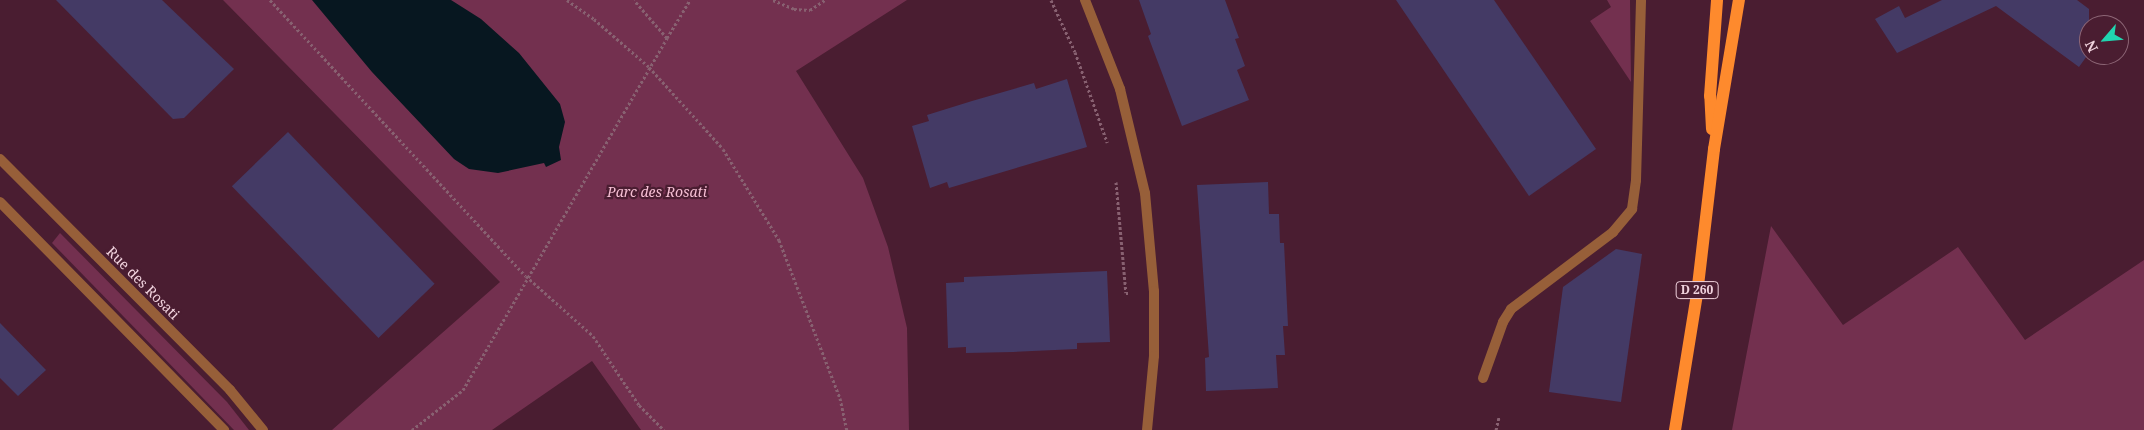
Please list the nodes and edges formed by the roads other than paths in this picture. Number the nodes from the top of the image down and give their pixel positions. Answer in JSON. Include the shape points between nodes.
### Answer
{"nodes":[{"id":1,"x":1085,"y":0,"type":"edge"},
{"id":2,"x":1641,"y":0,"type":"edge"},
{"id":3,"x":1717,"y":0,"type":"edge"},
{"id":4,"x":1739,"y":0,"type":"edge"},
{"id":5,"x":1714,"y":149,"type":"junction"},
{"id":6,"x":0,"y":159,"type":"edge"},
{"id":7,"x":0,"y":202,"type":"edge"},
{"id":8,"x":1484,"y":378,"type":"dead end"},
{"id":9,"x":224,"y":430,"type":"edge"},
{"id":10,"x":263,"y":430,"type":"edge"},
{"id":11,"x":1147,"y":430,"type":"edge"},
{"id":12,"x":1675,"y":430,"type":"edge"}],
"edges":[{"from":1,"to":11,"type":"street","via":[[1108,55],[1132,128],[1145,192],[1154,291],[1154,356]]},
{"from":2,"to":8,"type":"street","via":[[1636,188],[1632,209],[1613,232],[1511,309],[1502,322]]},
{"from":3,"to":5,"type":"main road","number":"D 260","via":[[1710,96]]},
{"from":4,"to":5,"type":"main road","number":"D 260"},
{"from":5,"to":12,"type":"main road","number":"D 260","via":[[1697,294]]},
{"from":6,"to":10,"type":"street","name":"Rue des Rosati","via":[[230,390]]},
{"from":7,"to":9,"type":"street"}]}
